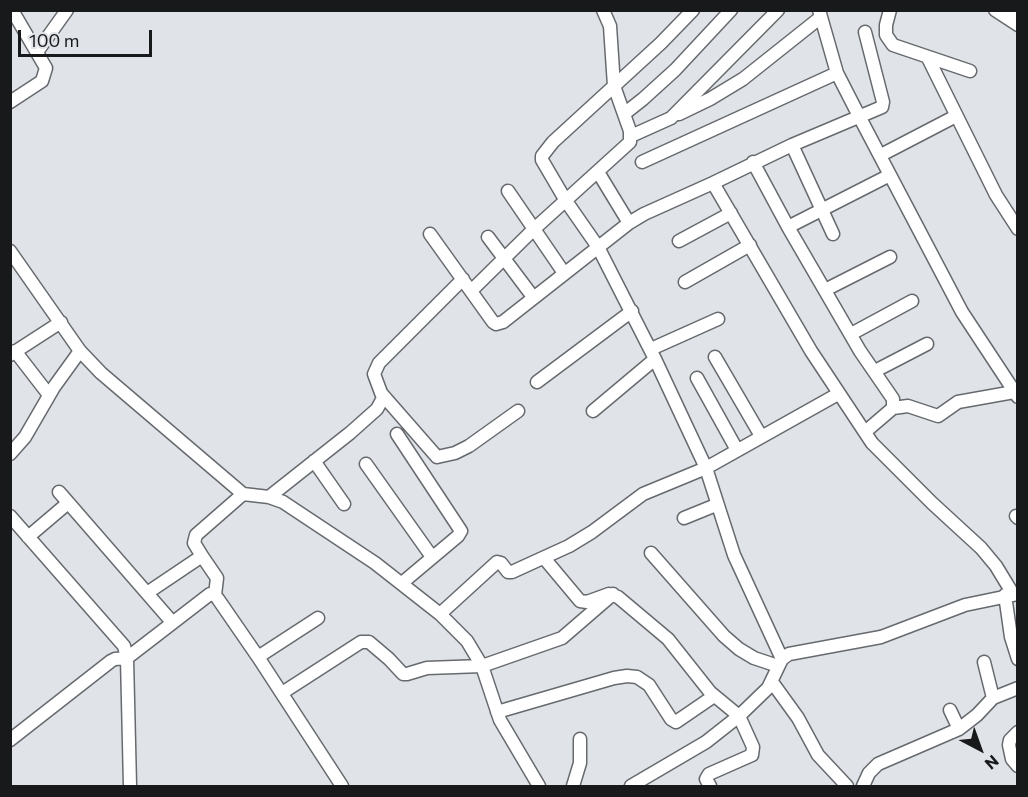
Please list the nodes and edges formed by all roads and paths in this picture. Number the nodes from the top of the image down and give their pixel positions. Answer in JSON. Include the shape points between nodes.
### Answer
{"nodes":[{"id":1,"x":12,"y":10,"type":"edge"},
{"id":2,"x":67,"y":10,"type":"edge"},
{"id":3,"x":693,"y":10,"type":"edge"},
{"id":4,"x":731,"y":10,"type":"edge"},
{"id":5,"x":778,"y":10,"type":"edge"},
{"id":6,"x":890,"y":10,"type":"edge"},
{"id":7,"x":995,"y":10,"type":"edge"},
{"id":8,"x":1013,"y":10,"type":"edge"},
{"id":9,"x":607,"y":12,"type":"edge"},
{"id":10,"x":820,"y":14,"type":"edge"},
{"id":11,"x":1017,"y":14,"type":"edge"},
{"id":12,"x":1017,"y":25,"type":"edge"},
{"id":13,"x":865,"y":32,"type":"dead end"},
{"id":14,"x":37,"y":52,"type":"junction"},
{"id":15,"x":928,"y":58,"type":"junction"},
{"id":16,"x":970,"y":71,"type":"dead end"},
{"id":17,"x":837,"y":73,"type":"junction"},
{"id":18,"x":614,"y":86,"type":"junction"},
{"id":19,"x":10,"y":102,"type":"edge"},
{"id":20,"x":624,"y":114,"type":"junction"},
{"id":21,"x":859,"y":116,"type":"junction"},
{"id":22,"x":956,"y":116,"type":"junction"},
{"id":23,"x":670,"y":118,"type":"junction"},
{"id":24,"x":631,"y":136,"type":"junction"},
{"id":25,"x":792,"y":145,"type":"junction"},
{"id":26,"x":881,"y":155,"type":"junction"},
{"id":27,"x":642,"y":162,"type":"dead end"},
{"id":28,"x":753,"y":162,"type":"junction"},
{"id":29,"x":598,"y":172,"type":"junction"},
{"id":30,"x":890,"y":175,"type":"junction"},
{"id":31,"x":713,"y":183,"type":"junction"},
{"id":32,"x":508,"y":191,"type":"dead end"},
{"id":33,"x":566,"y":201,"type":"junction"},
{"id":34,"x":822,"y":209,"type":"junction"},
{"id":35,"x":731,"y":213,"type":"junction"},
{"id":36,"x":629,"y":223,"type":"junction"},
{"id":37,"x":788,"y":227,"type":"junction"},
{"id":38,"x":1017,"y":228,"type":"edge"},
{"id":39,"x":533,"y":230,"type":"junction"},
{"id":40,"x":430,"y":234,"type":"dead end"},
{"id":41,"x":833,"y":234,"type":"dead end"},
{"id":42,"x":488,"y":237,"type":"dead end"},
{"id":43,"x":679,"y":242,"type":"dead end"},
{"id":44,"x":750,"y":245,"type":"junction"},
{"id":45,"x":598,"y":247,"type":"junction"},
{"id":46,"x":10,"y":251,"type":"edge"},
{"id":47,"x":890,"y":257,"type":"dead end"},
{"id":48,"x":505,"y":258,"type":"junction"},
{"id":49,"x":564,"y":273,"type":"junction"},
{"id":50,"x":463,"y":279,"type":"junction"},
{"id":51,"x":685,"y":282,"type":"dead end"},
{"id":52,"x":825,"y":290,"type":"junction"},
{"id":53,"x":472,"y":291,"type":"junction"},
{"id":54,"x":533,"y":297,"type":"junction"},
{"id":55,"x":912,"y":301,"type":"dead end"},
{"id":56,"x":632,"y":312,"type":"junction"},
{"id":57,"x":718,"y":319,"type":"dead end"},
{"id":58,"x":61,"y":322,"type":"junction"},
{"id":59,"x":851,"y":334,"type":"junction"},
{"id":60,"x":927,"y":344,"type":"dead end"},
{"id":61,"x":80,"y":351,"type":"junction"},
{"id":62,"x":13,"y":353,"type":"edge"},
{"id":63,"x":653,"y":354,"type":"junction"},
{"id":64,"x":715,"y":357,"type":"dead end"},
{"id":65,"x":875,"y":371,"type":"junction"},
{"id":66,"x":697,"y":378,"type":"dead end"},
{"id":67,"x":537,"y":382,"type":"dead end"},
{"id":68,"x":381,"y":393,"type":"junction"},
{"id":69,"x":838,"y":394,"type":"junction"},
{"id":70,"x":1016,"y":394,"type":"edge"},
{"id":71,"x":49,"y":395,"type":"junction"},
{"id":72,"x":893,"y":408,"type":"junction"},
{"id":73,"x":518,"y":411,"type":"dead end"},
{"id":74,"x":593,"y":411,"type":"dead end"},
{"id":75,"x":864,"y":432,"type":"junction"},
{"id":76,"x":397,"y":434,"type":"dead end"},
{"id":77,"x":761,"y":436,"type":"junction"},
{"id":78,"x":737,"y":450,"type":"junction"},
{"id":79,"x":10,"y":453,"type":"edge"},
{"id":80,"x":314,"y":461,"type":"junction"},
{"id":81,"x":366,"y":464,"type":"dead end"},
{"id":82,"x":706,"y":468,"type":"junction"},
{"id":83,"x":59,"y":492,"type":"dead end"},
{"id":84,"x":243,"y":494,"type":"junction"},
{"id":85,"x":269,"y":497,"type":"junction"},
{"id":86,"x":68,"y":502,"type":"junction"},
{"id":87,"x":344,"y":504,"type":"dead end"},
{"id":88,"x":716,"y":505,"type":"junction"},
{"id":89,"x":10,"y":516,"type":"edge"},
{"id":90,"x":684,"y":518,"type":"dead end"},
{"id":91,"x":28,"y":537,"type":"junction"},
{"id":92,"x":651,"y":553,"type":"dead end"},
{"id":93,"x":202,"y":556,"type":"junction"},
{"id":94,"x":432,"y":557,"type":"junction"},
{"id":95,"x":544,"y":558,"type":"junction"},
{"id":96,"x":402,"y":582,"type":"junction"},
{"id":97,"x":147,"y":593,"type":"junction"},
{"id":98,"x":613,"y":594,"type":"junction"},
{"id":99,"x":1012,"y":594,"type":"edge"},
{"id":100,"x":215,"y":595,"type":"junction"},
{"id":101,"x":440,"y":614,"type":"junction"},
{"id":102,"x":318,"y":618,"type":"dead end"},
{"id":103,"x":172,"y":622,"type":"junction"},
{"id":104,"x":258,"y":657,"type":"junction"},
{"id":105,"x":127,"y":658,"type":"junction"},
{"id":106,"x":1017,"y":659,"type":"edge"},
{"id":107,"x":780,"y":663,"type":"junction"},
{"id":108,"x":984,"y":663,"type":"dead end"},
{"id":109,"x":482,"y":666,"type":"junction"},
{"id":110,"x":772,"y":682,"type":"junction"},
{"id":111,"x":1017,"y":688,"type":"edge"},
{"id":112,"x":282,"y":693,"type":"junction"},
{"id":113,"x":714,"y":696,"type":"junction"},
{"id":114,"x":993,"y":698,"type":"junction"},
{"id":115,"x":950,"y":710,"type":"dead end"},
{"id":116,"x":497,"y":712,"type":"junction"},
{"id":117,"x":739,"y":716,"type":"junction"},
{"id":118,"x":959,"y":729,"type":"junction"},
{"id":119,"x":1017,"y":732,"type":"edge"},
{"id":120,"x":580,"y":738,"type":"dead end"},
{"id":121,"x":10,"y":740,"type":"edge"},
{"id":122,"x":1017,"y":766,"type":"edge"},
{"id":123,"x":130,"y":786,"type":"edge"},
{"id":124,"x":342,"y":786,"type":"edge"},
{"id":125,"x":538,"y":786,"type":"edge"},
{"id":126,"x":573,"y":786,"type":"edge"},
{"id":127,"x":631,"y":786,"type":"edge"},
{"id":128,"x":710,"y":786,"type":"edge"},
{"id":129,"x":847,"y":786,"type":"edge"},
{"id":130,"x":863,"y":786,"type":"edge"}],
"edges":[{"from":1,"to":14,"type":"street"},
{"from":2,"to":14,"type":"street"},
{"from":3,"to":18,"type":"street"},
{"from":4,"to":20,"type":"street","via":[[675,70]]},
{"from":5,"to":23,"type":"street"},
{"from":6,"to":15,"type":"street","via":[[886,25],[890,41],[898,48]]},
{"from":7,"to":12,"type":"street"},
{"from":8,"to":11,"type":"street"},
{"from":9,"to":18,"type":"street"},
{"from":10,"to":17,"type":"street"},
{"from":10,"to":23,"type":"street","via":[[743,79]]},
{"from":13,"to":21,"type":"street","via":[[884,105]]},
{"from":14,"to":19,"type":"street","via":[[46,68],[42,81]]},
{"from":15,"to":16,"type":"street"},
{"from":15,"to":22,"type":"street"},
{"from":17,"to":21,"type":"street"},
{"from":17,"to":27,"type":"street"},
{"from":18,"to":20,"type":"street"},
{"from":18,"to":33,"type":"street","via":[[542,156],[543,165]]},
{"from":20,"to":24,"type":"street"},
{"from":21,"to":25,"type":"street"},
{"from":21,"to":26,"type":"street"},
{"from":22,"to":26,"type":"street"},
{"from":22,"to":38,"type":"street"},
{"from":23,"to":24,"type":"street"},
{"from":24,"to":29,"type":"street","via":[[627,145]]},
{"from":25,"to":28,"type":"street"},
{"from":25,"to":34,"type":"street"},
{"from":26,"to":30,"type":"street"},
{"from":28,"to":31,"type":"street"},
{"from":28,"to":37,"type":"street"},
{"from":29,"to":33,"type":"street"},
{"from":29,"to":36,"type":"street"},
{"from":30,"to":34,"type":"street"},
{"from":30,"to":70,"type":"street","via":[[962,312]]},
{"from":31,"to":35,"type":"street"},
{"from":31,"to":36,"type":"street"},
{"from":32,"to":39,"type":"street"},
{"from":33,"to":39,"type":"street"},
{"from":33,"to":45,"type":"street"},
{"from":34,"to":37,"type":"street"},
{"from":34,"to":41,"type":"street"},
{"from":35,"to":43,"type":"street"},
{"from":35,"to":44,"type":"street"},
{"from":36,"to":45,"type":"street"},
{"from":37,"to":52,"type":"street"},
{"from":39,"to":48,"type":"street"},
{"from":39,"to":49,"type":"street"},
{"from":40,"to":50,"type":"street"},
{"from":42,"to":48,"type":"street"},
{"from":44,"to":51,"type":"street"},
{"from":44,"to":69,"type":"street"},
{"from":45,"to":49,"type":"street"},
{"from":45,"to":56,"type":"street"},
{"from":46,"to":58,"type":"street"},
{"from":47,"to":52,"type":"street"},
{"from":48,"to":53,"type":"street"},
{"from":48,"to":54,"type":"street"},
{"from":49,"to":54,"type":"street"},
{"from":50,"to":53,"type":"street"},
{"from":50,"to":68,"type":"street","via":[[379,363],[374,374]]},
{"from":52,"to":59,"type":"street"},
{"from":53,"to":54,"type":"street","via":[[496,324]]},
{"from":55,"to":59,"type":"street"},
{"from":56,"to":63,"type":"street"},
{"from":56,"to":67,"type":"street"},
{"from":57,"to":63,"type":"street"},
{"from":58,"to":61,"type":"street"},
{"from":58,"to":62,"type":"street"},
{"from":59,"to":65,"type":"street"},
{"from":60,"to":65,"type":"street"},
{"from":61,"to":71,"type":"street"},
{"from":61,"to":84,"type":"street"},
{"from":62,"to":71,"type":"street"},
{"from":63,"to":74,"type":"street"},
{"from":63,"to":82,"type":"street"},
{"from":64,"to":77,"type":"street"},
{"from":65,"to":72,"type":"street","via":[[893,399]]},
{"from":66,"to":78,"type":"street"},
{"from":68,"to":73,"type":"street","via":[[437,457],[469,446]]},
{"from":68,"to":80,"type":"street","via":[[383,398],[377,409]]},
{"from":69,"to":75,"type":"street"},
{"from":69,"to":77,"type":"street"},
{"from":70,"to":72,"type":"street","via":[[958,402],[938,416],[908,406]]},
{"from":71,"to":79,"type":"street","via":[[25,437]]},
{"from":72,"to":75,"type":"street"},
{"from":75,"to":99,"type":"street","via":[[988,556]]},
{"from":76,"to":94,"type":"street","via":[[461,531]]},
{"from":77,"to":78,"type":"street"},
{"from":78,"to":82,"type":"street"},
{"from":80,"to":85,"type":"street"},
{"from":80,"to":87,"type":"street"},
{"from":81,"to":94,"type":"street"},
{"from":82,"to":88,"type":"street"},
{"from":82,"to":95,"type":"street","via":[[643,494],[579,541]]},
{"from":83,"to":86,"type":"street"},
{"from":84,"to":85,"type":"street"},
{"from":84,"to":93,"type":"street","via":[[196,535],[194,543]]},
{"from":85,"to":96,"type":"street","via":[[283,502]]},
{"from":86,"to":91,"type":"street"},
{"from":86,"to":97,"type":"street"},
{"from":88,"to":90,"type":"street"},
{"from":88,"to":107,"type":"street"},
{"from":89,"to":91,"type":"street"},
{"from":91,"to":105,"type":"street","via":[[119,639]]},
{"from":92,"to":107,"type":"street","via":[[739,649],[754,658]]},
{"from":93,"to":97,"type":"street"},
{"from":93,"to":100,"type":"street","via":[[217,578]]},
{"from":94,"to":96,"type":"street"},
{"from":95,"to":98,"type":"street","via":[[580,601]]},
{"from":95,"to":101,"type":"street","via":[[511,573],[497,562]]},
{"from":96,"to":101,"type":"street"},
{"from":97,"to":103,"type":"street"},
{"from":98,"to":109,"type":"street","via":[[562,638]]},
{"from":98,"to":113,"type":"street","via":[[668,639]]},
{"from":99,"to":106,"type":"street","via":[[1011,637]]},
{"from":99,"to":107,"type":"street","via":[[965,605],[881,637],[789,654]]},
{"from":100,"to":103,"type":"street","via":[[210,594]]},
{"from":100,"to":104,"type":"street"},
{"from":101,"to":109,"type":"street","via":[[468,641]]},
{"from":102,"to":104,"type":"street"},
{"from":103,"to":105,"type":"street"},
{"from":104,"to":112,"type":"street"},
{"from":105,"to":121,"type":"street","via":[[111,661]]},
{"from":105,"to":123,"type":"street"},
{"from":107,"to":110,"type":"street"},
{"from":108,"to":114,"type":"street"},
{"from":109,"to":112,"type":"street","via":[[427,668],[402,674],[369,642],[361,642]]},
{"from":109,"to":116,"type":"street"},
{"from":110,"to":117,"type":"street"},
{"from":110,"to":129,"type":"street","via":[[798,718],[818,756]]},
{"from":111,"to":114,"type":"street"},
{"from":112,"to":124,"type":"street"},
{"from":113,"to":116,"type":"street","via":[[676,722],[649,685],[627,676]]},
{"from":113,"to":117,"type":"street"},
{"from":114,"to":118,"type":"street"},
{"from":115,"to":118,"type":"street"},
{"from":116,"to":125,"type":"street"},
{"from":117,"to":127,"type":"street","via":[[706,742]]},
{"from":117,"to":128,"type":"street","via":[[753,747],[752,755],[709,774],[706,778]]},
{"from":118,"to":130,"type":"street","via":[[878,764]]},
{"from":119,"to":122,"type":"street","via":[[1010,745]]},
{"from":120,"to":126,"type":"street","via":[[580,763]]}]}
